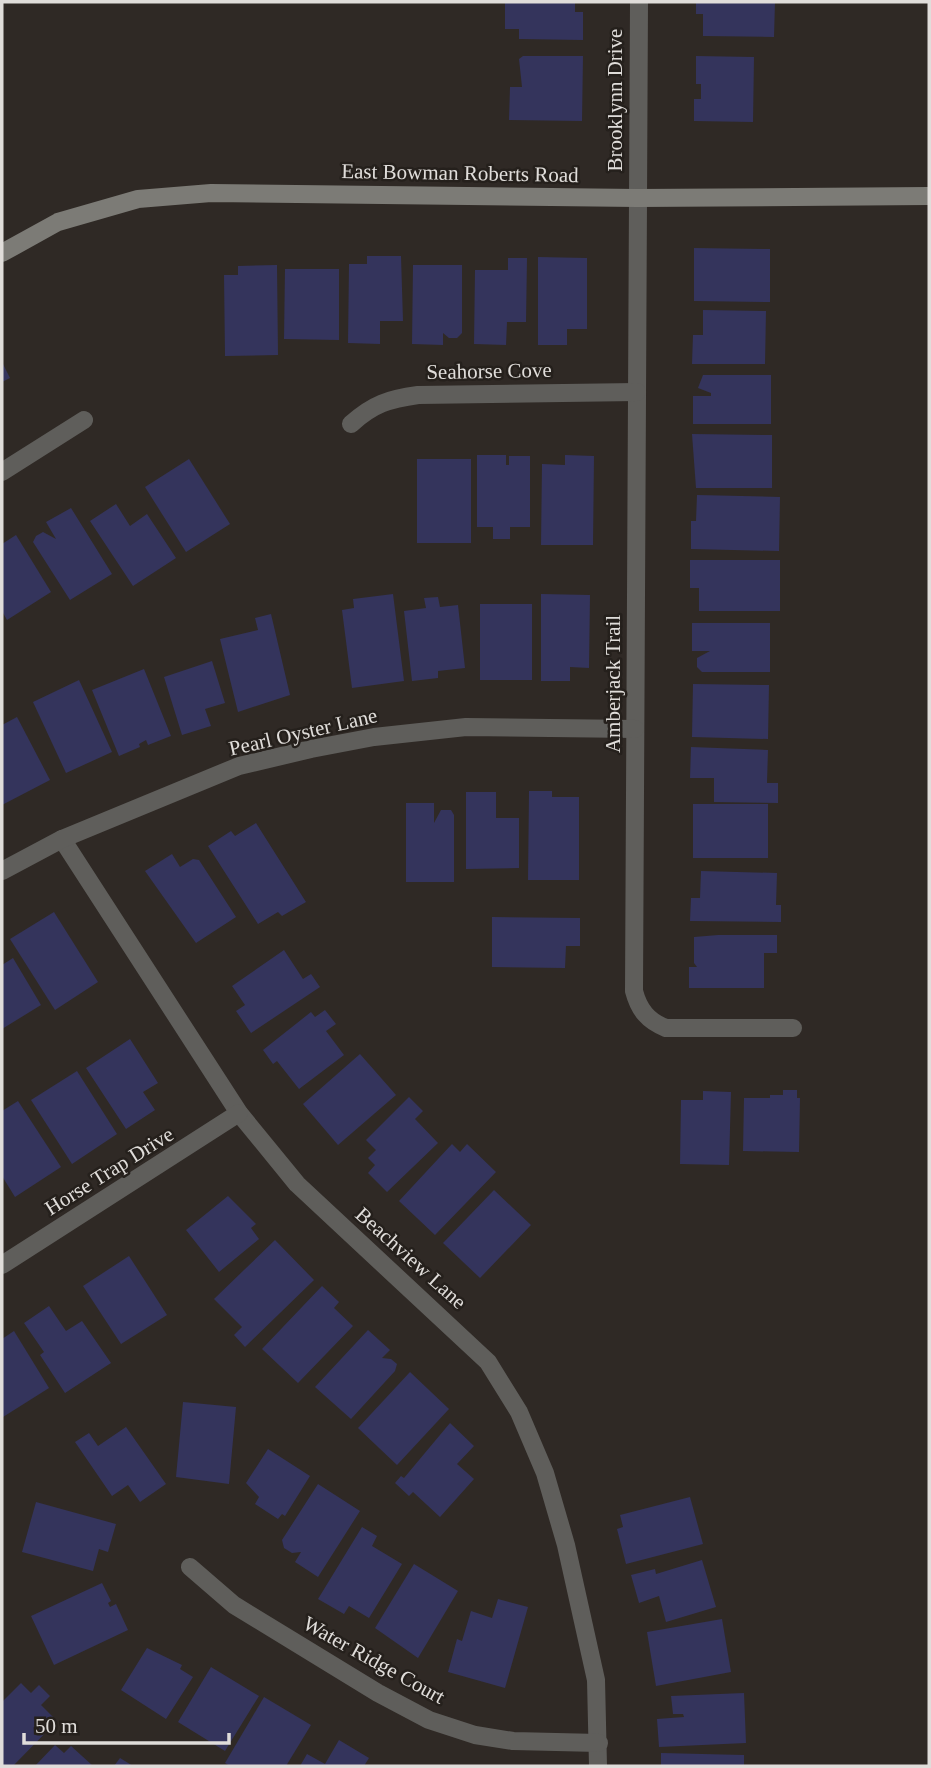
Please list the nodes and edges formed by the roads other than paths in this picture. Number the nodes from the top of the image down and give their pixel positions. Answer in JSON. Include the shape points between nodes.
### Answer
{"nodes":[{"id":1,"x":639,"y":2,"type":"edge"},
{"id":2,"x":929,"y":196,"type":"edge"},
{"id":3,"x":638,"y":198,"type":"junction"},
{"id":4,"x":2,"y":253,"type":"edge"},
{"id":5,"x":636,"y":392,"type":"junction"},
{"id":6,"x":84,"y":420,"type":"dead end"},
{"id":7,"x":351,"y":424,"type":"dead end"},
{"id":8,"x":2,"y":472,"type":"edge"},
{"id":9,"x":635,"y":729,"type":"junction"},
{"id":10,"x":62,"y":839,"type":"junction"},
{"id":11,"x":2,"y":871,"type":"edge"},
{"id":12,"x":793,"y":1028,"type":"dead end"},
{"id":13,"x":239,"y":1114,"type":"junction"},
{"id":14,"x":2,"y":1265,"type":"edge"},
{"id":15,"x":190,"y":1567,"type":"dead end"},
{"id":16,"x":599,"y":1743,"type":"junction"},
{"id":17,"x":598,"y":1766,"type":"edge"}],
"edges":[{"from":1,"to":3,"type":"street","name":"Brooklynn Drive"},
{"from":2,"to":3,"type":"street","name":"East Bowman Roberts Road"},
{"from":3,"to":4,"type":"street","name":"East Bowman Roberts Road","via":[[211,193],[138,199],[58,222]]},
{"from":3,"to":5,"type":"street","name":"Amberjack Trail"},
{"from":5,"to":7,"type":"street","name":"Seahorse Cove","via":[[418,395],[386,400]]},
{"from":5,"to":9,"type":"street","name":"Amberjack Trail"},
{"from":6,"to":8,"type":"street"},
{"from":9,"to":10,"type":"street","name":"Pearl Oyster Lane","via":[[466,727],[374,737],[239,766]]},
{"from":9,"to":12,"type":"street","name":"Amberjack Trail","via":[[634,991],[638,1003],[652,1023],[666,1028]]},
{"from":10,"to":11,"type":"street","name":"Pearl Oyster Lane"},
{"from":10,"to":13,"type":"street","name":"Beachview Lane"},
{"from":13,"to":14,"type":"street","name":"Horse Trap Drive"},
{"from":13,"to":16,"type":"street","name":"Beachview Lane","via":[[297,1184],[488,1362],[519,1412],[545,1473],[566,1545],[596,1680]]},
{"from":15,"to":16,"type":"street","name":"Water Ridge Court","via":[[234,1605],[429,1720],[513,1741]]},
{"from":16,"to":17,"type":"street","name":"Beachview Lane"}]}
